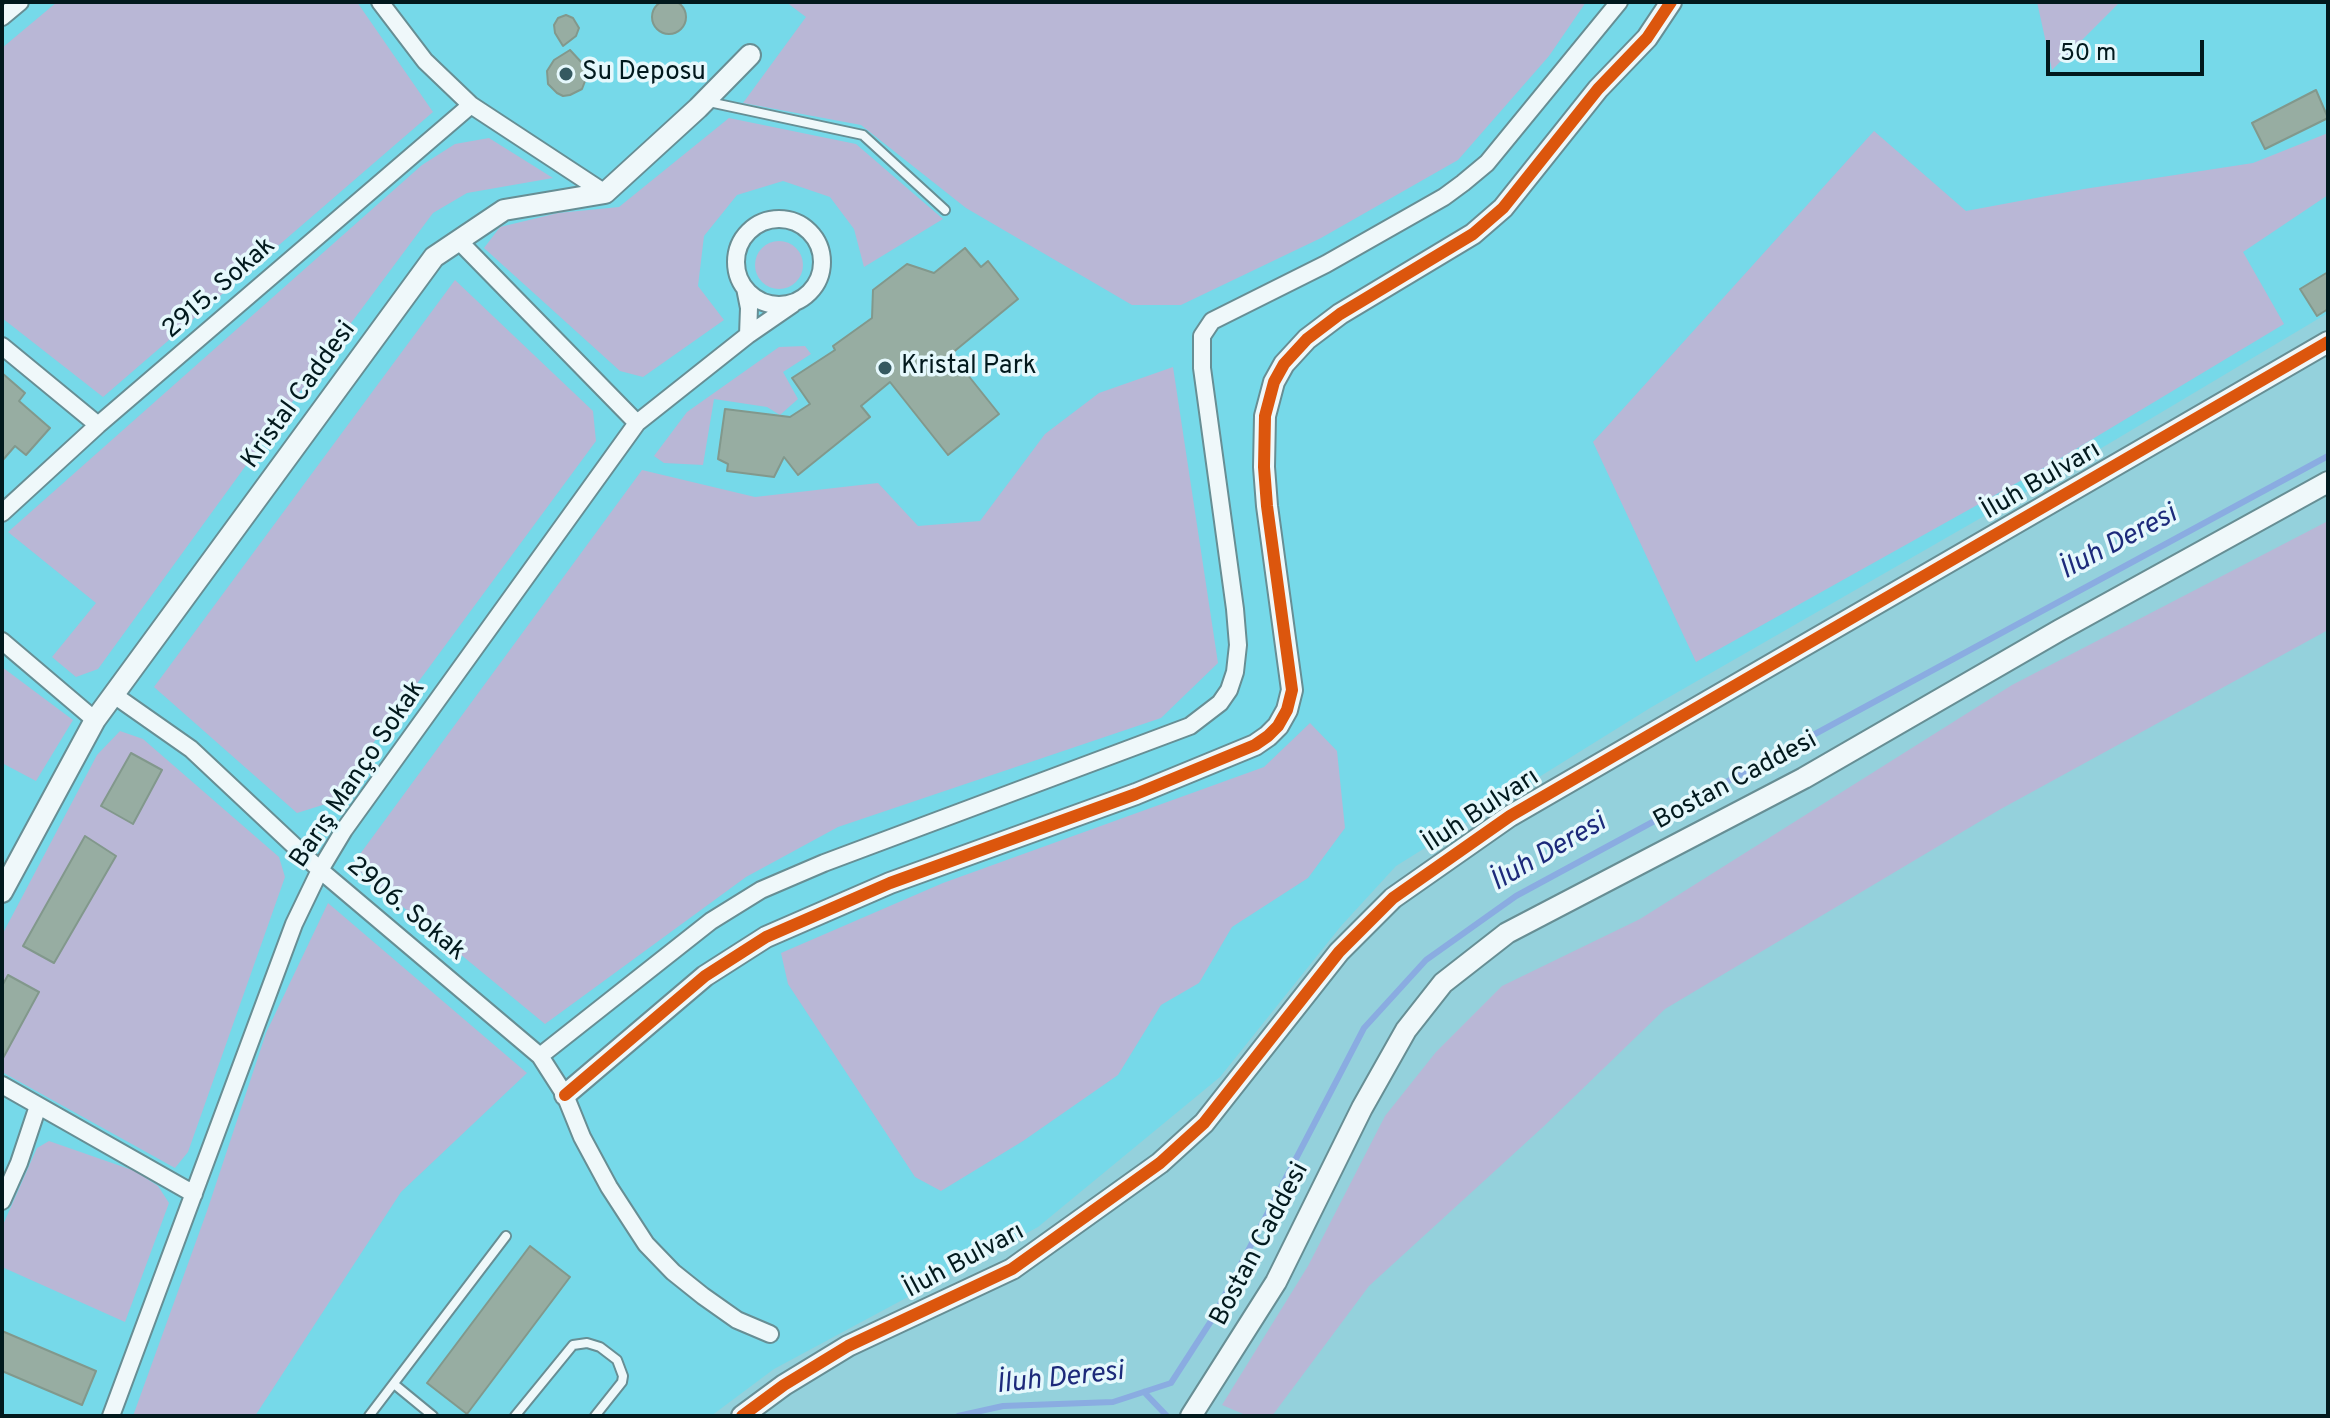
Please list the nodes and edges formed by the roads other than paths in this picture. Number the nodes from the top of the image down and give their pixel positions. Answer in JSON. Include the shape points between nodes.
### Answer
{"nodes":[{"id":1,"x":20,"y":2,"type":"edge"},
{"id":2,"x":380,"y":2,"type":"edge"},
{"id":3,"x":1619,"y":2,"type":"edge"},
{"id":4,"x":1671,"y":2,"type":"edge"},
{"id":5,"x":2,"y":17,"type":"edge"},
{"id":6,"x":750,"y":55,"type":"dead end"},
{"id":7,"x":704,"y":101,"type":"junction"},
{"id":8,"x":471,"y":105,"type":"junction"},
{"id":9,"x":605,"y":193,"type":"junction"},
{"id":10,"x":945,"y":210,"type":"dead end"},
{"id":11,"x":458,"y":240,"type":"junction"},
{"id":12,"x":745,"y":288,"type":"junction"},
{"id":13,"x":797,"y":301,"type":"junction"},
{"id":14,"x":748,"y":335,"type":"junction"},
{"id":15,"x":2328,"y":342,"type":"edge"},
{"id":16,"x":2,"y":346,"type":"edge"},
{"id":17,"x":637,"y":423,"type":"junction"},
{"id":18,"x":98,"y":425,"type":"junction"},
{"id":19,"x":2328,"y":482,"type":"edge"},
{"id":20,"x":2,"y":512,"type":"edge"},
{"id":21,"x":2,"y":641,"type":"edge"},
{"id":22,"x":114,"y":695,"type":"junction"},
{"id":23,"x":95,"y":720,"type":"junction"},
{"id":24,"x":320,"y":870,"type":"junction"},
{"id":25,"x":2,"y":892,"type":"edge"},
{"id":26,"x":540,"y":1056,"type":"junction"},
{"id":27,"x":2,"y":1085,"type":"edge"},
{"id":28,"x":565,"y":1095,"type":"junction"},
{"id":29,"x":38,"y":1106,"type":"junction"},
{"id":30,"x":194,"y":1194,"type":"junction"},
{"id":31,"x":2,"y":1201,"type":"edge"},
{"id":32,"x":506,"y":1236,"type":"dead end"},
{"id":33,"x":770,"y":1334,"type":"dead end"},
{"id":34,"x":394,"y":1384,"type":"junction"},
{"id":35,"x":111,"y":1416,"type":"edge"},
{"id":36,"x":369,"y":1416,"type":"edge"},
{"id":37,"x":433,"y":1416,"type":"edge"},
{"id":38,"x":515,"y":1416,"type":"edge"},
{"id":39,"x":595,"y":1416,"type":"edge"},
{"id":40,"x":742,"y":1416,"type":"edge"},
{"id":41,"x":1191,"y":1416,"type":"edge"}],
"edges":[{"from":1,"to":5,"type":"street"},
{"from":2,"to":8,"type":"street","via":[[425,61]]},
{"from":3,"to":26,"type":"street","via":[[1487,163],[1463,183],[1326,264],[1212,321],[1202,336],[1238,645],[1235,672],[1220,703],[1190,726],[761,890],[711,921]]},
{"from":4,"to":28,"type":"street","via":[[1647,38],[1598,89],[1503,208],[1473,234],[1307,339],[1274,382],[1265,416],[1264,467],[1292,690],[1287,710],[1268,736],[1136,794],[890,883],[766,937],[705,976]]},
{"from":6,"to":7,"type":"street"},
{"from":7,"to":9,"type":"street"},
{"from":7,"to":10,"type":"lane","via":[[863,135]]},
{"from":8,"to":9,"type":"street"},
{"from":8,"to":18,"type":"street","name":"2915. Sokak"},
{"from":9,"to":11,"type":"street","name":"Kristal Caddesi","via":[[504,210]]},
{"from":11,"to":17,"type":"street"},
{"from":11,"to":22,"type":"street","name":"Kristal Caddesi","via":[[434,257]]},
{"from":12,"to":13,"type":"street","via":[[768,304]]},
{"from":12,"to":13,"type":"street","via":[[736,263],[743,237],[765,221],[791,220],[805,226],[821,251],[818,280]]},
{"from":12,"to":14,"type":"street"},
{"from":13,"to":14,"type":"street","name":"Barış Manço Sokak"},
{"from":14,"to":17,"type":"street","name":"Barış Manço Sokak"},
{"from":15,"to":40,"type":"street","name":"İluh Bulvarı","via":[[1510,816],[1393,898],[1360,930],[1204,1123],[1160,1163],[1012,1269],[848,1346]]},
{"from":16,"to":18,"type":"street"},
{"from":17,"to":24,"type":"street","name":"Barış Manço Sokak"},
{"from":18,"to":20,"type":"street","name":"2915. Sokak"},
{"from":19,"to":41,"type":"street","name":"Bostan Caddesi","via":[[1804,778],[1507,933],[1443,983],[1406,1030],[1276,1282]]},
{"from":21,"to":23,"type":"street"},
{"from":22,"to":23,"type":"street","name":"Kristal Caddesi"},
{"from":22,"to":24,"type":"street","name":"2906. Sokak","via":[[191,749]]},
{"from":23,"to":25,"type":"street","name":"Kristal Caddesi"},
{"from":24,"to":26,"type":"street","name":"2906. Sokak"},
{"from":24,"to":30,"type":"street","name":"Barış Manço Sokak","via":[[294,924]]},
{"from":26,"to":28,"type":"street","name":"2906. Sokak"},
{"from":27,"to":29,"type":"street"},
{"from":28,"to":33,"type":"street","name":"2906. Sokak","via":[[609,1187],[646,1244],[703,1296],[737,1320]]},
{"from":29,"to":30,"type":"street"},
{"from":29,"to":31,"type":"street"},
{"from":30,"to":35,"type":"street","name":"Barış Manço Sokak"},
{"from":32,"to":34,"type":"lane"},
{"from":34,"to":36,"type":"lane"},
{"from":34,"to":37,"type":"lane"},
{"from":38,"to":39,"type":"lane","via":[[573,1345],[587,1343],[617,1360],[623,1376]]}]}
